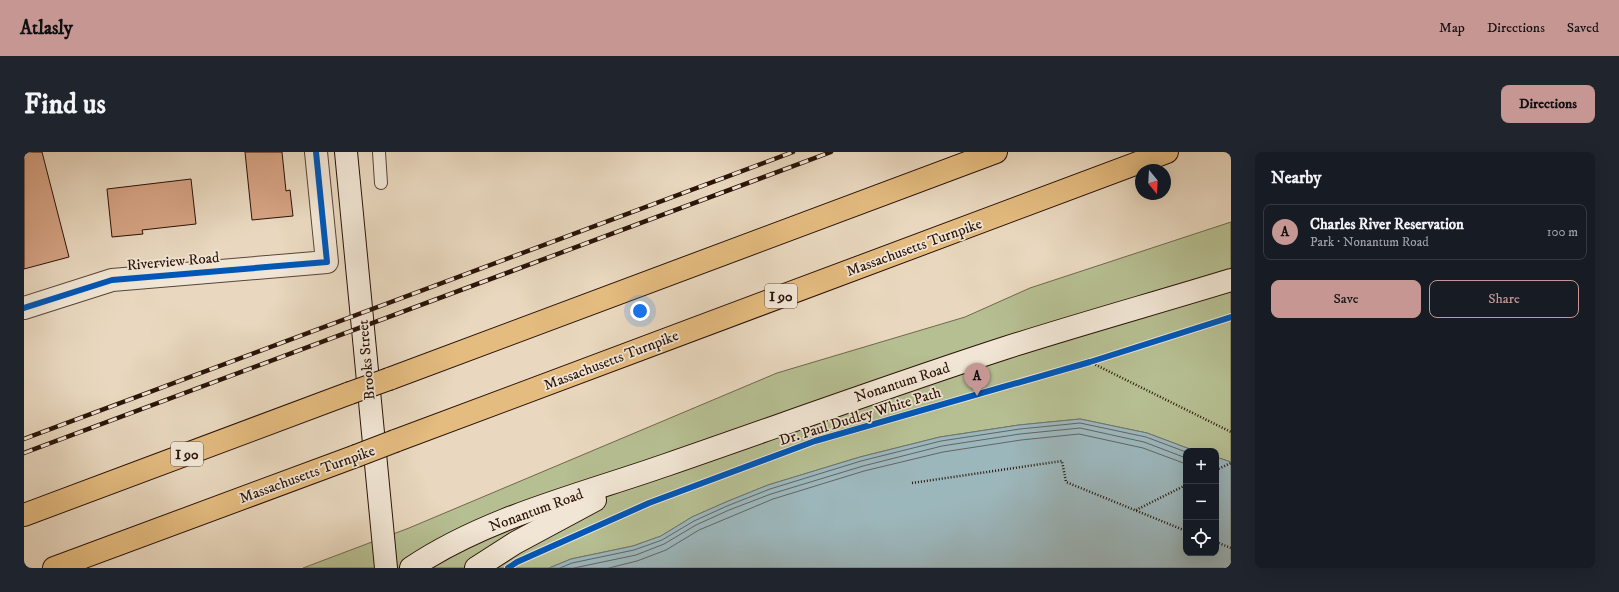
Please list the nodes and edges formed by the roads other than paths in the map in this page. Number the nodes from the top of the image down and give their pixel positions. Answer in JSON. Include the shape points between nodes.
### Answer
{"nodes":[{"id":1,"x":316,"y":152,"type":"edge"},
{"id":2,"x":346,"y":152,"type":"edge"},
{"id":3,"x":379,"y":152,"type":"edge"},
{"id":4,"x":996,"y":152,"type":"edge"},
{"id":5,"x":1167,"y":152,"type":"edge"},
{"id":6,"x":381,"y":183,"type":"dead end"},
{"id":7,"x":1231,"y":280,"type":"edge"},
{"id":8,"x":24,"y":308,"type":"edge"},
{"id":9,"x":667,"y":465,"type":"junction"},
{"id":10,"x":24,"y":515,"type":"edge"},
{"id":11,"x":54,"y":568,"type":"edge"},
{"id":12,"x":386,"y":568,"type":"edge"},
{"id":13,"x":411,"y":568,"type":"edge"},
{"id":14,"x":476,"y":568,"type":"edge"}],
"edges":[{"from":1,"to":8,"type":"main road","name":"Riverview Road","via":[[327,262],[117,280]]},
{"from":2,"to":12,"type":"main road","name":"Brooks Street"},
{"from":3,"to":6,"type":"lane"},
{"from":4,"to":10,"type":"highway","number":"I 90","bridge":true},
{"from":5,"to":11,"type":"highway","name":"Massachusetts Turnpike","number":"I 90","bridge":true},
{"from":7,"to":9,"type":"main road","name":"Nonantum Road","via":[[1006,348],[817,411]]},
{"from":9,"to":13,"type":"main road","name":"Nonantum Road","via":[[494,525],[460,540]]},
{"from":9,"to":14,"type":"main road","name":"Nonantum Road","via":[[515,543]]}]}
